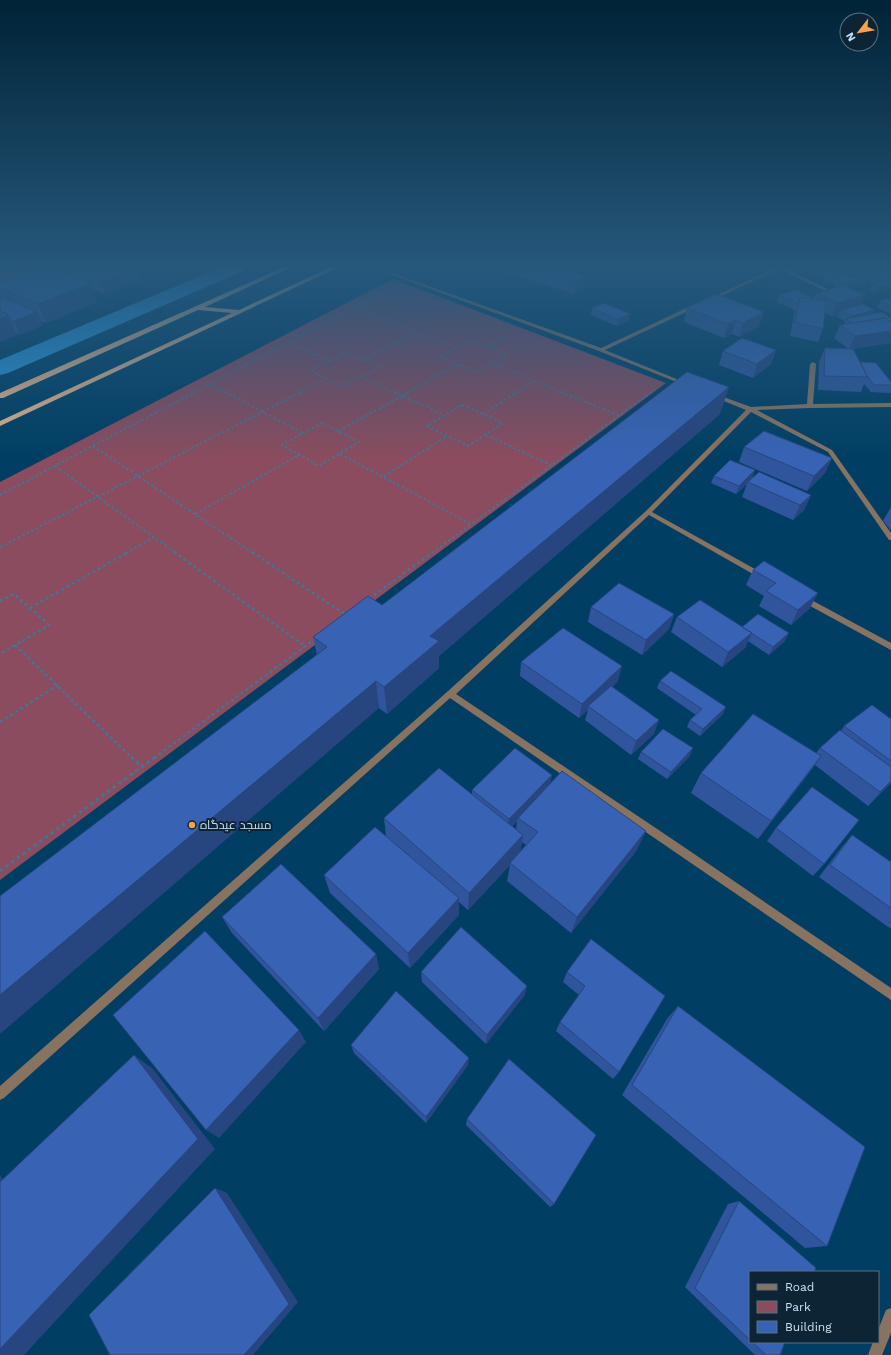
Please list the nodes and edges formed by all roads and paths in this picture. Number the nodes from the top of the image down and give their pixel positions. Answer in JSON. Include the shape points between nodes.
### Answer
{"nodes":[{"id":1,"x":147,"y":330,"type":"edge"},
{"id":2,"x":202,"y":330,"type":"edge"},
{"id":3,"x":311,"y":330,"type":"edge"},
{"id":4,"x":413,"y":330,"type":"edge"},
{"id":5,"x":546,"y":330,"type":"edge"},
{"id":6,"x":643,"y":330,"type":"edge"},
{"id":7,"x":417,"y":332,"type":"junction"},
{"id":8,"x":512,"y":334,"type":"dead end"},
{"id":9,"x":288,"y":342,"type":"junction"},
{"id":10,"x":488,"y":347,"type":"junction"},
{"id":11,"x":457,"y":348,"type":"junction"},
{"id":12,"x":601,"y":350,"type":"junction"},
{"id":13,"x":364,"y":360,"type":"junction"},
{"id":14,"x":329,"y":362,"type":"junction"},
{"id":15,"x":492,"y":363,"type":"junction"},
{"id":16,"x":458,"y":364,"type":"junction"},
{"id":17,"x":813,"y":364,"type":"dead end"},
{"id":18,"x":362,"y":377,"type":"junction"},
{"id":19,"x":326,"y":379,"type":"junction"},
{"id":20,"x":535,"y":381,"type":"junction"},
{"id":21,"x":210,"y":384,"type":"junction"},
{"id":22,"x":694,"y":387,"type":"edge"},
{"id":23,"x":654,"y":389,"type":"dead end"},
{"id":24,"x":708,"y":392,"type":"edge"},
{"id":25,"x":0,"y":396,"type":"edge"},
{"id":26,"x":402,"y":396,"type":"junction"},
{"id":27,"x":891,"y":405,"type":"edge"},
{"id":28,"x":810,"y":406,"type":"junction"},
{"id":29,"x":750,"y":409,"type":"junction"},
{"id":30,"x":263,"y":412,"type":"junction"},
{"id":31,"x":482,"y":414,"type":"junction"},
{"id":32,"x":444,"y":415,"type":"junction"},
{"id":33,"x":619,"y":415,"type":"junction"},
{"id":34,"x":0,"y":424,"type":"edge"},
{"id":35,"x":339,"y":432,"type":"junction"},
{"id":36,"x":303,"y":433,"type":"junction"},
{"id":37,"x":486,"y":434,"type":"junction"},
{"id":38,"x":447,"y":436,"type":"junction"},
{"id":39,"x":93,"y":446,"type":"junction"},
{"id":40,"x":340,"y":453,"type":"junction"},
{"id":41,"x":299,"y":454,"type":"junction"},
{"id":42,"x":551,"y":465,"type":"junction"},
{"id":43,"x":55,"y":466,"type":"junction"},
{"id":44,"x":139,"y":476,"type":"junction"},
{"id":45,"x":383,"y":477,"type":"junction"},
{"id":46,"x":0,"y":495,"type":"edge"},
{"id":47,"x":98,"y":497,"type":"junction"},
{"id":48,"x":648,"y":512,"type":"junction"},
{"id":49,"x":195,"y":514,"type":"junction"},
{"id":50,"x":471,"y":524,"type":"junction"},
{"id":51,"x":154,"y":537,"type":"junction"},
{"id":52,"x":891,"y":538,"type":"edge"},
{"id":53,"x":0,"y":547,"type":"edge"},
{"id":54,"x":766,"y":578,"type":"edge"},
{"id":55,"x":801,"y":597,"type":"edge"},
{"id":56,"x":0,"y":602,"type":"edge"},
{"id":57,"x":365,"y":602,"type":"edge"},
{"id":58,"x":30,"y":608,"type":"junction"},
{"id":59,"x":341,"y":620,"type":"edge"},
{"id":60,"x":317,"y":637,"type":"edge"},
{"id":61,"x":16,"y":645,"type":"junction"},
{"id":62,"x":305,"y":646,"type":"junction"},
{"id":63,"x":891,"y":647,"type":"edge"},
{"id":64,"x":0,"y":654,"type":"edge"},
{"id":65,"x":58,"y":686,"type":"junction"},
{"id":66,"x":450,"y":694,"type":"junction"},
{"id":67,"x":0,"y":722,"type":"edge"},
{"id":68,"x":142,"y":766,"type":"junction"},
{"id":69,"x":0,"y":871,"type":"edge"},
{"id":70,"x":891,"y":995,"type":"edge"},
{"id":71,"x":0,"y":1094,"type":"edge"},
{"id":72,"x":891,"y":1315,"type":"edge"},
{"id":73,"x":875,"y":1355,"type":"edge"}],
"edges":[{"from":1,"to":25,"type":"highway"},
{"from":2,"to":34,"type":"highway"},
{"from":3,"to":9,"type":"path"},
{"from":4,"to":7,"type":"path"},
{"from":5,"to":12,"type":"street"},
{"from":6,"to":12,"type":"street"},
{"from":7,"to":11,"type":"path"},
{"from":7,"to":13,"type":"path"},
{"from":8,"to":10,"type":"path"},
{"from":9,"to":14,"type":"path"},
{"from":9,"to":21,"type":"path"},
{"from":10,"to":11,"type":"path","via":[[472,340]]},
{"from":10,"to":15,"type":"path","via":[[507,354]]},
{"from":11,"to":16,"type":"path","via":[[441,357]]},
{"from":12,"to":22,"type":"street"},
{"from":13,"to":14,"type":"path","via":[[347,352]]},
{"from":13,"to":18,"type":"path","via":[[380,367]]},
{"from":14,"to":19,"type":"path","via":[[310,371]]},
{"from":15,"to":16,"type":"path","via":[[477,372]]},
{"from":15,"to":20,"type":"path"},
{"from":16,"to":26,"type":"path"},
{"from":17,"to":28,"type":"street"},
{"from":18,"to":19,"type":"path","via":[[342,387]]},
{"from":18,"to":26,"type":"path"},
{"from":19,"to":30,"type":"path"},
{"from":20,"to":31,"type":"path"},
{"from":20,"to":33,"type":"path"},
{"from":21,"to":30,"type":"path"},
{"from":21,"to":39,"type":"path"},
{"from":23,"to":33,"type":"path"},
{"from":24,"to":29,"type":"street"},
{"from":26,"to":32,"type":"path"},
{"from":26,"to":35,"type":"path"},
{"from":27,"to":28,"type":"street"},
{"from":28,"to":29,"type":"street"},
{"from":29,"to":48,"type":"street"},
{"from":29,"to":52,"type":"street","via":[[830,451]]},
{"from":30,"to":36,"type":"path"},
{"from":30,"to":44,"type":"path"},
{"from":31,"to":32,"type":"path","via":[[462,404]]},
{"from":31,"to":37,"type":"path","via":[[503,423]]},
{"from":32,"to":38,"type":"path","via":[[427,426]]},
{"from":33,"to":42,"type":"path"},
{"from":35,"to":36,"type":"path","via":[[322,423]]},
{"from":35,"to":40,"type":"path","via":[[359,442]]},
{"from":36,"to":41,"type":"path","via":[[282,445]]},
{"from":37,"to":38,"type":"path","via":[[468,446]]},
{"from":37,"to":42,"type":"path"},
{"from":38,"to":45,"type":"path"},
{"from":39,"to":43,"type":"path"},
{"from":39,"to":44,"type":"path"},
{"from":40,"to":41,"type":"path","via":[[319,466]]},
{"from":40,"to":45,"type":"path"},
{"from":41,"to":49,"type":"path"},
{"from":42,"to":50,"type":"path"},
{"from":43,"to":46,"type":"path"},
{"from":43,"to":47,"type":"path"},
{"from":44,"to":47,"type":"path"},
{"from":44,"to":49,"type":"path"},
{"from":45,"to":50,"type":"path"},
{"from":47,"to":51,"type":"path"},
{"from":47,"to":53,"type":"path"},
{"from":48,"to":54,"type":"street"},
{"from":48,"to":66,"type":"street"},
{"from":49,"to":59,"type":"path","via":[[347,615]]},
{"from":50,"to":57,"type":"path"},
{"from":51,"to":58,"type":"path"},
{"from":51,"to":62,"type":"path"},
{"from":55,"to":63,"type":"street"},
{"from":56,"to":58,"type":"path","via":[[14,594]]},
{"from":58,"to":61,"type":"path","via":[[49,625]]},
{"from":60,"to":62,"type":"path"},
{"from":61,"to":64,"type":"path"},
{"from":61,"to":65,"type":"path"},
{"from":62,"to":68,"type":"path"},
{"from":65,"to":67,"type":"path"},
{"from":65,"to":68,"type":"path"},
{"from":66,"to":70,"type":"street"},
{"from":66,"to":71,"type":"street"},
{"from":68,"to":69,"type":"path"},
{"from":72,"to":73,"type":"street"}]}
